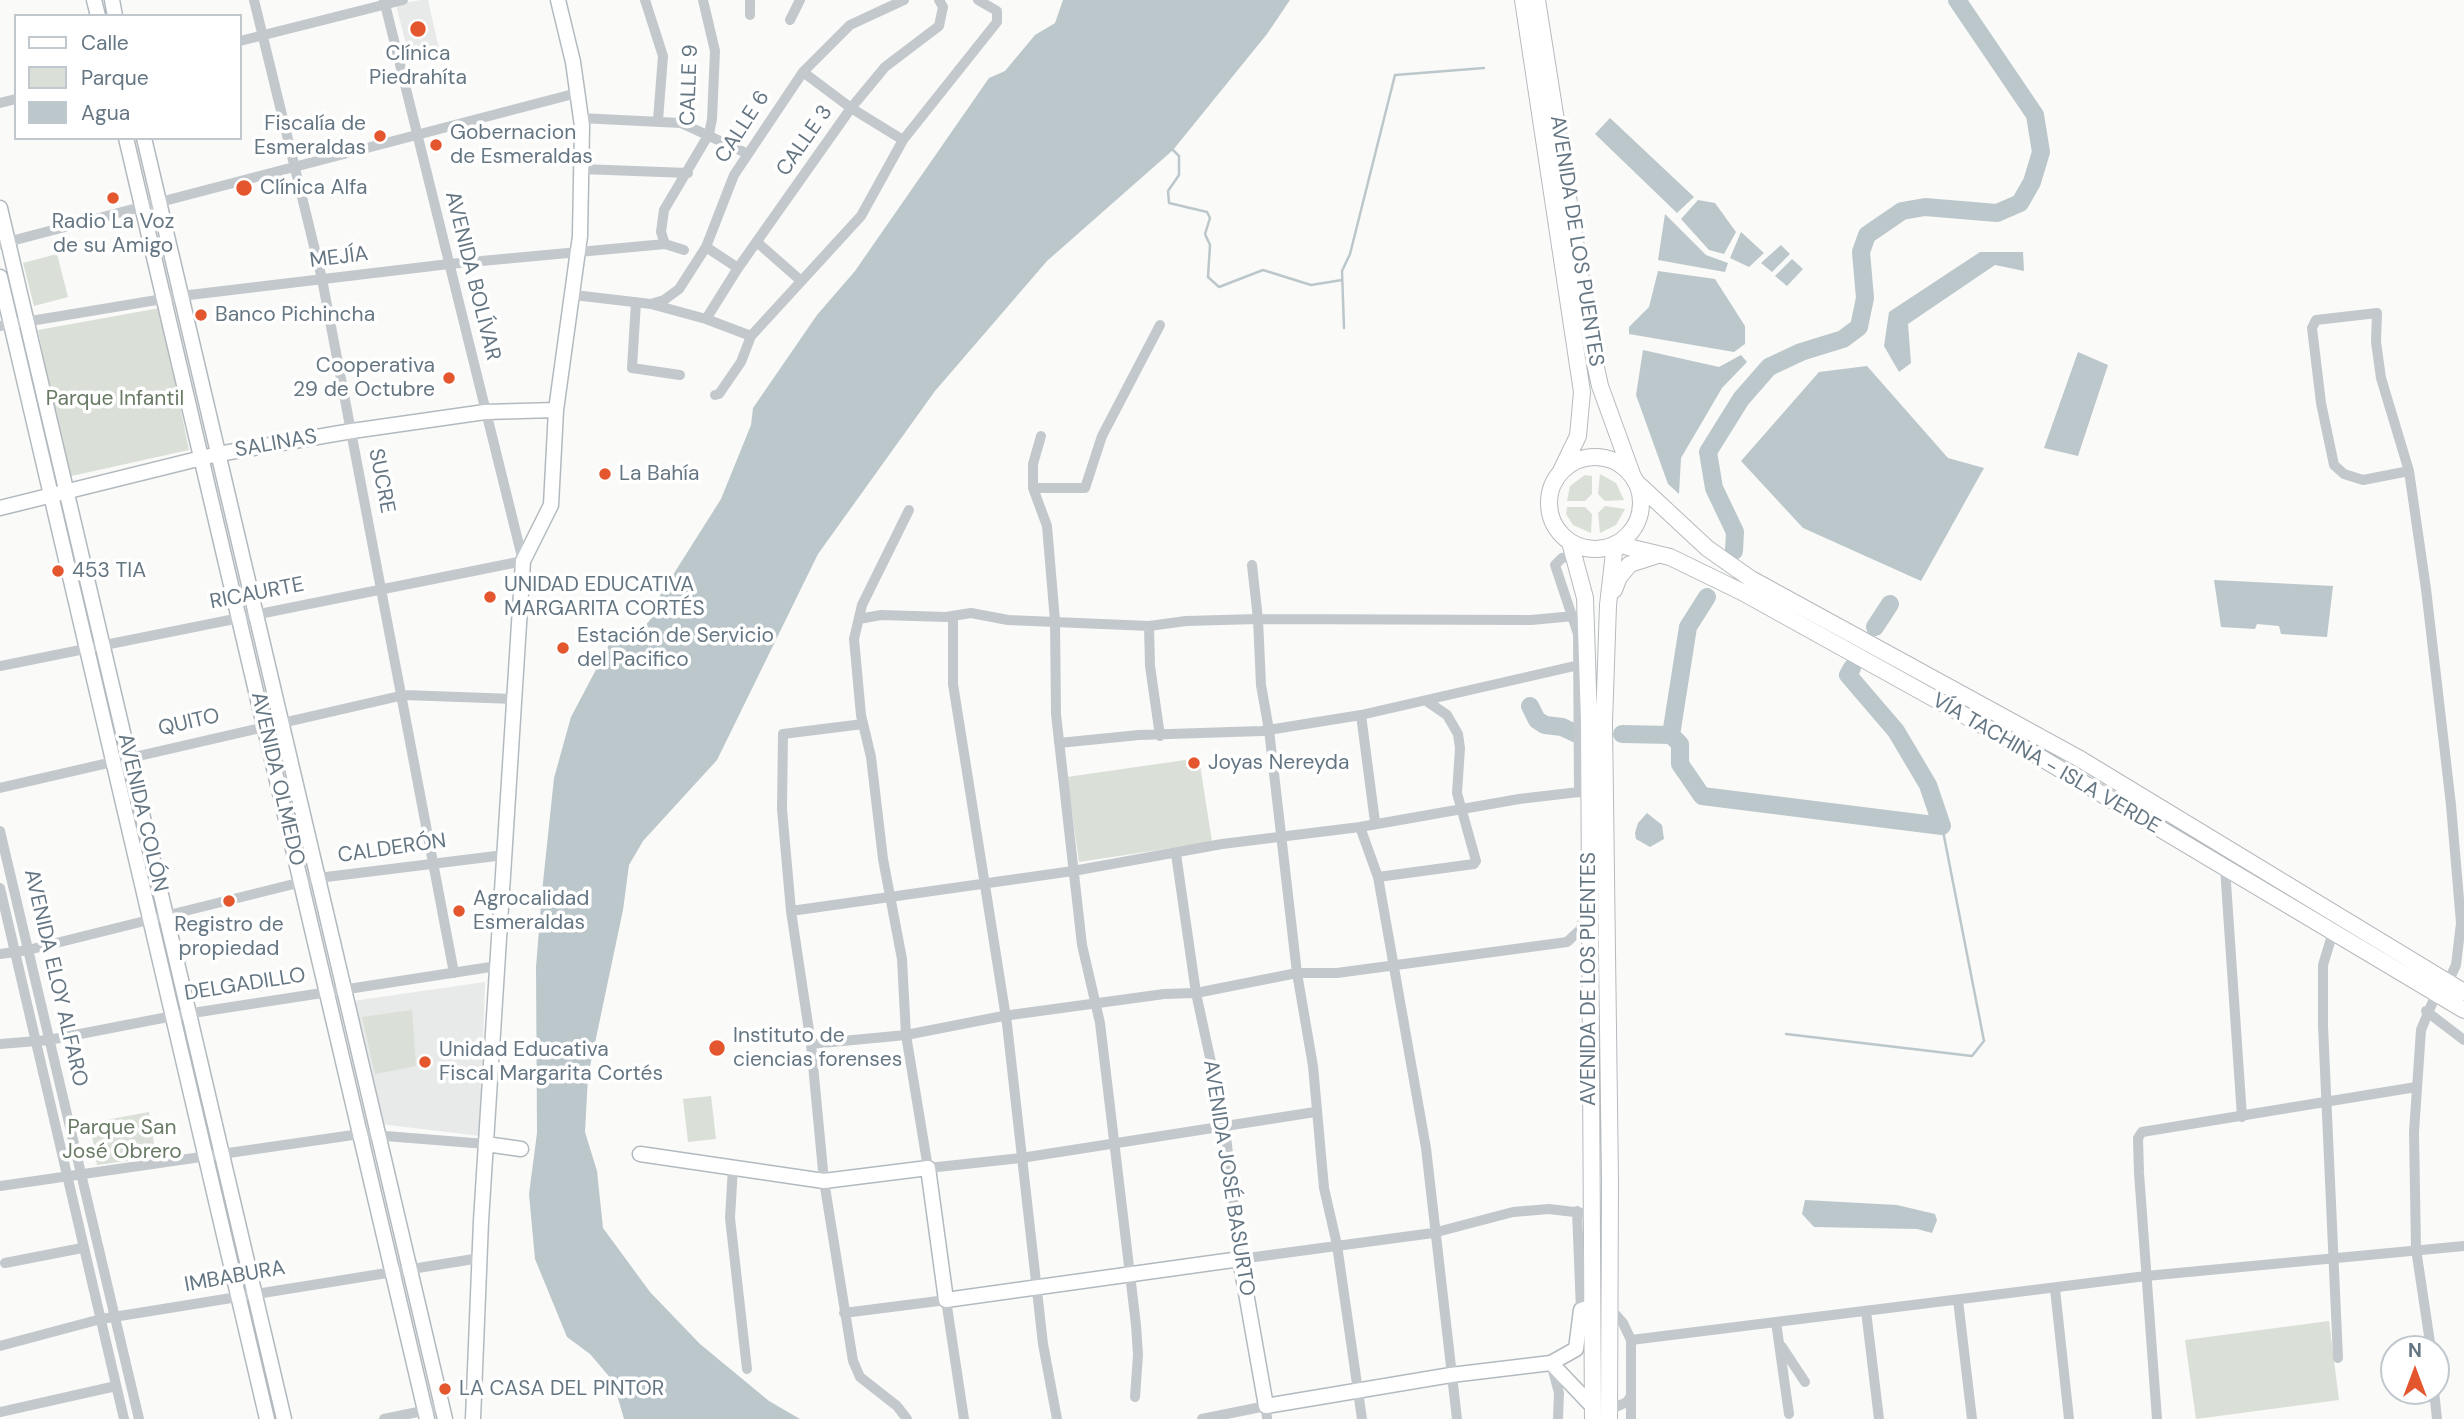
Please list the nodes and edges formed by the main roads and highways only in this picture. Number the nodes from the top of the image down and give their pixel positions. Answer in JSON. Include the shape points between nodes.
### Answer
{"nodes":[{"id":1,"x":1523,"y":0,"type":"edge"},
{"id":2,"x":1537,"y":0,"type":"edge"},
{"id":3,"x":1561,"y":471,"type":"junction"},
{"id":4,"x":1639,"y":482,"type":"junction"},
{"id":5,"x":1615,"y":544,"type":"junction"},
{"id":6,"x":1573,"y":549,"type":"junction"},
{"id":7,"x":1670,"y":556,"type":"junction"},
{"id":8,"x":1608,"y":605,"type":"junction"},
{"id":9,"x":2442,"y":988,"type":"junction"},
{"id":10,"x":2464,"y":992,"type":"edge"},
{"id":11,"x":2464,"y":1010,"type":"edge"},
{"id":12,"x":1601,"y":1414,"type":"edge"}],
"edges":[{"from":1,"to":3,"type":"main road","name":"AVENIDA DE LOS PUENTES","via":[[1582,392],[1578,436]]},
{"from":2,"to":4,"type":"main road","name":"AVENIDA DE LOS PUENTES","via":[[1593,358]]},
{"from":3,"to":4,"type":"main road","via":[[1580,459],[1595,457],[1617,462]]},
{"from":3,"to":6,"type":"main road","via":[[1552,485],[1549,509],[1554,525]]},
{"from":4,"to":5,"type":"main road","via":[[1640,513],[1631,531]]},
{"from":4,"to":9,"type":"main road","name":"VÍA TACHINA - ISLA VERDE","via":[[1707,548],[1751,579],[2080,759]]},
{"from":5,"to":6,"type":"main road"},
{"from":5,"to":7,"type":"main road","name":"VÍA TACHINA - ISLA VERDE"},
{"from":5,"to":8,"type":"main road","name":"AVENIDA DE LOS PUENTES"},
{"from":6,"to":12,"type":"main road","name":"AVENIDA DE LOS PUENTES","via":[[1585,598],[1587,1308]]},
{"from":7,"to":8,"type":"main road","via":[[1645,557],[1630,564],[1619,577]]},
{"from":7,"to":9,"type":"main road","name":"VÍA TACHINA - ISLA VERDE","via":[[2043,759],[2333,932]]},
{"from":8,"to":12,"type":"main road","name":"AVENIDA DE LOS PUENTES","via":[[1604,723],[1609,1306]]},
{"from":9,"to":10,"type":"main road","name":"VÍA TACHINA - ISLA VERDE"},
{"from":9,"to":11,"type":"main road","name":"VÍA TACHINA - ISLA VERDE"}]}
